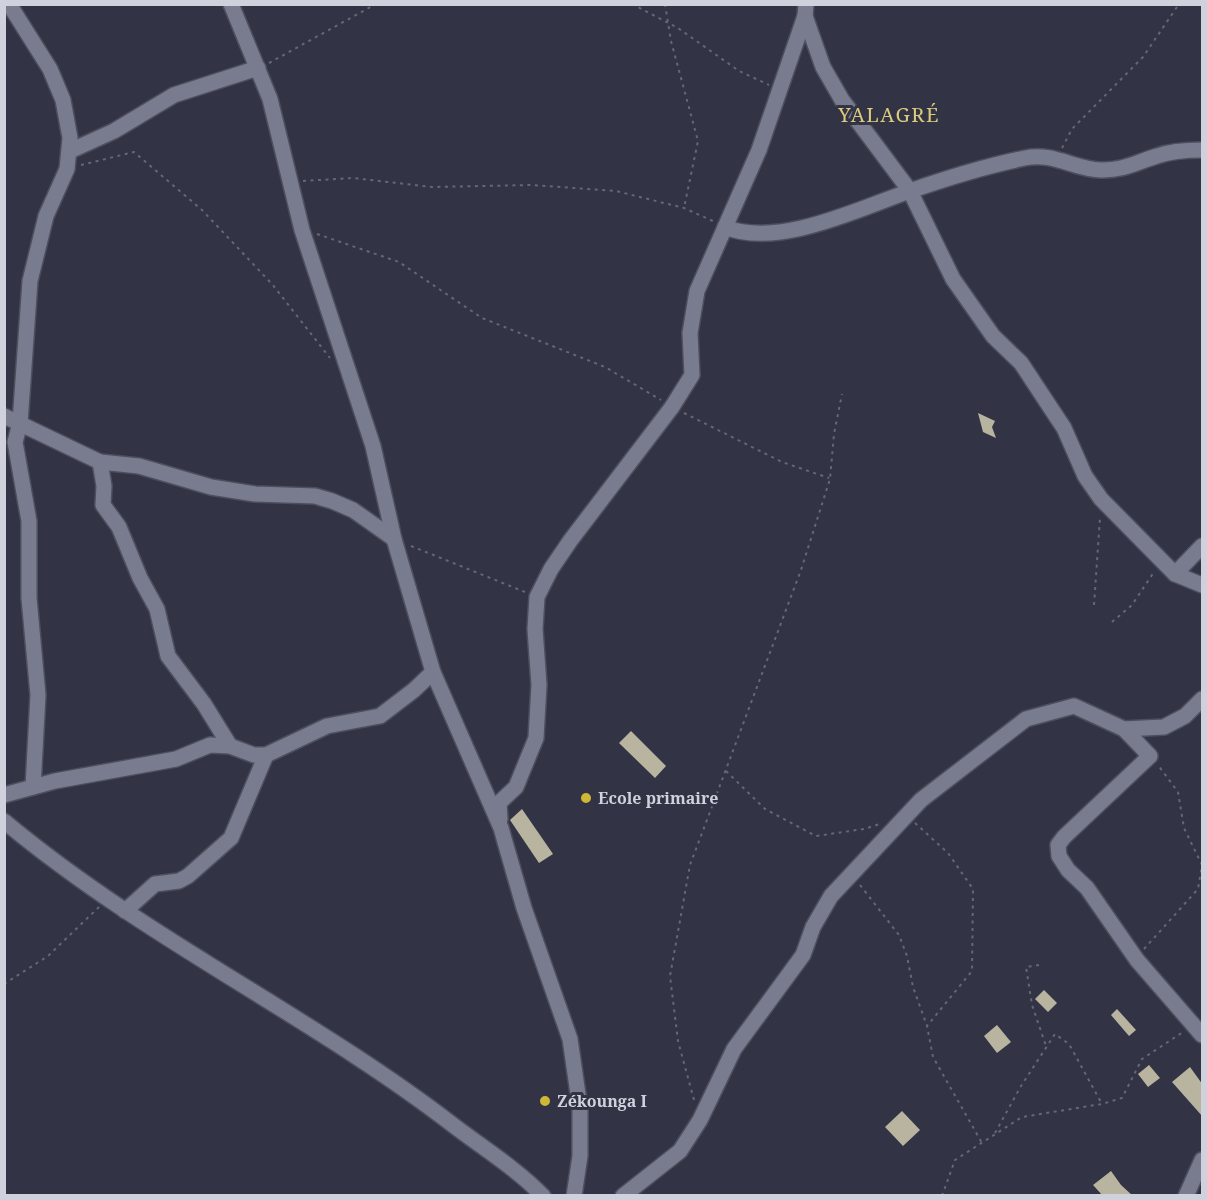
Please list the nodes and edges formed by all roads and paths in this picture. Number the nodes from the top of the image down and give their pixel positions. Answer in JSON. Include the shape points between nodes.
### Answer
{"nodes":[{"id":1,"x":9,"y":4,"type":"edge"},
{"id":2,"x":231,"y":4,"type":"edge"},
{"id":3,"x":376,"y":4,"type":"edge"},
{"id":4,"x":632,"y":4,"type":"edge"},
{"id":5,"x":665,"y":4,"type":"edge"},
{"id":6,"x":1179,"y":4,"type":"edge"},
{"id":7,"x":805,"y":10,"type":"edge"},
{"id":8,"x":669,"y":24,"type":"junction"},
{"id":9,"x":258,"y":68,"type":"junction"},
{"id":10,"x":779,"y":89,"type":"junction"},
{"id":11,"x":1203,"y":150,"type":"edge"},
{"id":12,"x":70,"y":152,"type":"junction"},
{"id":13,"x":1056,"y":158,"type":"junction"},
{"id":14,"x":67,"y":169,"type":"junction"},
{"id":15,"x":292,"y":182,"type":"junction"},
{"id":16,"x":910,"y":191,"type":"junction"},
{"id":17,"x":684,"y":208,"type":"junction"},
{"id":18,"x":725,"y":227,"type":"junction"},
{"id":19,"x":303,"y":230,"type":"junction"},
{"id":20,"x":335,"y":364,"type":"dead end"},
{"id":21,"x":842,"y":394,"type":"dead end"},
{"id":22,"x":672,"y":407,"type":"junction"},
{"id":23,"x":4,"y":416,"type":"edge"},
{"id":24,"x":20,"y":423,"type":"junction"},
{"id":25,"x":100,"y":462,"type":"junction"},
{"id":26,"x":830,"y":479,"type":"junction"},
{"id":27,"x":1101,"y":499,"type":"junction"},
{"id":28,"x":394,"y":539,"type":"junction"},
{"id":29,"x":1203,"y":546,"type":"edge"},
{"id":30,"x":1175,"y":574,"type":"junction"},
{"id":31,"x":1203,"y":585,"type":"edge"},
{"id":32,"x":537,"y":597,"type":"junction"},
{"id":33,"x":1094,"y":605,"type":"dead end"},
{"id":34,"x":1112,"y":622,"type":"dead end"},
{"id":35,"x":433,"y":672,"type":"junction"},
{"id":36,"x":1203,"y":699,"type":"edge"},
{"id":37,"x":1124,"y":729,"type":"junction"},
{"id":38,"x":230,"y":746,"type":"junction"},
{"id":39,"x":266,"y":755,"type":"junction"},
{"id":40,"x":1150,"y":756,"type":"junction"},
{"id":41,"x":726,"y":771,"type":"junction"},
{"id":42,"x":33,"y":787,"type":"junction"},
{"id":43,"x":4,"y":795,"type":"edge"},
{"id":44,"x":905,"y":815,"type":"junction"},
{"id":45,"x":4,"y":821,"type":"edge"},
{"id":46,"x":885,"y":822,"type":"dead end"},
{"id":47,"x":501,"y":828,"type":"junction"},
{"id":48,"x":853,"y":869,"type":"junction"},
{"id":49,"x":107,"y":899,"type":"junction"},
{"id":50,"x":125,"y":911,"type":"junction"},
{"id":51,"x":1137,"y":960,"type":"junction"},
{"id":52,"x":1039,"y":965,"type":"dead end"},
{"id":53,"x":4,"y":984,"type":"edge"},
{"id":54,"x":927,"y":1026,"type":"junction"},
{"id":55,"x":1200,"y":1032,"type":"edge"},
{"id":56,"x":1047,"y":1047,"type":"junction"},
{"id":57,"x":1102,"y":1104,"type":"junction"},
{"id":58,"x":700,"y":1120,"type":"junction"},
{"id":59,"x":993,"y":1136,"type":"junction"},
{"id":60,"x":982,"y":1143,"type":"junction"},
{"id":61,"x":1203,"y":1160,"type":"edge"},
{"id":62,"x":543,"y":1196,"type":"edge"},
{"id":63,"x":574,"y":1196,"type":"edge"},
{"id":64,"x":623,"y":1196,"type":"edge"},
{"id":65,"x":942,"y":1196,"type":"edge"},
{"id":66,"x":1186,"y":1196,"type":"edge"}],
"edges":[{"from":1,"to":12,"type":"street","via":[[50,69],[68,122]]},
{"from":2,"to":9,"type":"street"},
{"from":3,"to":9,"type":"path"},
{"from":4,"to":8,"type":"path"},
{"from":5,"to":8,"type":"path"},
{"from":6,"to":13,"type":"path","via":[[1143,57],[1072,129]]},
{"from":7,"to":10,"type":"street"},
{"from":7,"to":16,"type":"street","via":[[823,67],[842,100]]},
{"from":8,"to":10,"type":"path","via":[[739,71]]},
{"from":8,"to":17,"type":"path","via":[[698,141]]},
{"from":9,"to":12,"type":"street","via":[[174,95]]},
{"from":9,"to":15,"type":"street","via":[[280,130]]},
{"from":10,"to":18,"type":"street","via":[[759,150]]},
{"from":11,"to":13,"type":"street","via":[[1158,155],[1119,170],[1098,170]]},
{"from":12,"to":14,"type":"street"},
{"from":13,"to":16,"type":"street","via":[[1025,158]]},
{"from":14,"to":20,"type":"path","via":[[134,152],[202,210],[272,284]]},
{"from":14,"to":24,"type":"street","via":[[46,216],[30,281]]},
{"from":15,"to":17,"type":"path","via":[[353,178],[432,187],[532,185],[604,190]]},
{"from":15,"to":19,"type":"street"},
{"from":16,"to":18,"type":"street","via":[[858,211],[790,229],[758,233]]},
{"from":16,"to":27,"type":"street","via":[[953,279],[993,336],[1032,378],[1064,428],[1074,456]]},
{"from":17,"to":18,"type":"path"},
{"from":18,"to":22,"type":"street","via":[[697,291],[690,333],[692,375]]},
{"from":19,"to":22,"type":"path","via":[[399,262],[482,318],[605,367]]},
{"from":19,"to":28,"type":"street","via":[[373,446]]},
{"from":21,"to":26,"type":"path"},
{"from":22,"to":26,"type":"path","via":[[782,462]]},
{"from":22,"to":32,"type":"street","via":[[594,507],[551,569]]},
{"from":23,"to":24,"type":"street"},
{"from":24,"to":25,"type":"street"},
{"from":24,"to":42,"type":"street","via":[[15,442],[28,521],[29,598],[38,695]]},
{"from":25,"to":28,"type":"street","via":[[139,466],[212,487],[315,496],[353,510]]},
{"from":25,"to":38,"type":"street","via":[[103,504],[119,527],[157,609],[168,656]]},
{"from":26,"to":41,"type":"path","via":[[797,581]]},
{"from":27,"to":30,"type":"street"},
{"from":27,"to":33,"type":"path"},
{"from":28,"to":32,"type":"path"},
{"from":28,"to":35,"type":"street"},
{"from":29,"to":30,"type":"street"},
{"from":30,"to":31,"type":"street"},
{"from":30,"to":34,"type":"path","via":[[1153,572],[1132,605]]},
{"from":32,"to":47,"type":"street","via":[[536,738],[516,787],[499,803]]},
{"from":35,"to":39,"type":"street","via":[[380,716],[327,726]]},
{"from":35,"to":47,"type":"street"},
{"from":36,"to":37,"type":"street","via":[[1185,717],[1164,727]]},
{"from":37,"to":40,"type":"street"},
{"from":37,"to":44,"type":"street","via":[[1074,706],[1026,719]]},
{"from":38,"to":39,"type":"street"},
{"from":38,"to":42,"type":"street","via":[[210,745],[176,759]]},
{"from":39,"to":50,"type":"street","via":[[231,838],[188,876],[155,884]]},
{"from":40,"to":51,"type":"path","via":[[1178,792],[1184,828],[1202,865],[1198,889]]},
{"from":40,"to":51,"type":"street","via":[[1058,844],[1059,856],[1068,870],[1087,888]]},
{"from":41,"to":46,"type":"path","via":[[765,808],[816,836]]},
{"from":41,"to":58,"type":"path","via":[[690,865],[670,976],[678,1041]]},
{"from":42,"to":43,"type":"street"},
{"from":44,"to":48,"type":"street"},
{"from":44,"to":54,"type":"path","via":[[948,853],[973,889],[972,971]]},
{"from":45,"to":49,"type":"street"},
{"from":47,"to":63,"type":"street","via":[[527,919],[570,1039],[580,1108],[580,1156]]},
{"from":48,"to":54,"type":"path","via":[[874,906],[899,935]]},
{"from":48,"to":58,"type":"street","via":[[820,912],[803,955],[734,1049]]},
{"from":49,"to":50,"type":"street"},
{"from":49,"to":53,"type":"path","via":[[48,956]]},
{"from":50,"to":62,"type":"street","via":[[397,1081]]},
{"from":51,"to":55,"type":"street"},
{"from":52,"to":56,"type":"path","via":[[1026,966],[1032,1005]]},
{"from":54,"to":60,"type":"path","via":[[933,1057]]},
{"from":55,"to":57,"type":"path","via":[[1182,1032],[1142,1059],[1122,1098]]},
{"from":56,"to":57,"type":"path","via":[[1055,1034],[1069,1044]]},
{"from":56,"to":59,"type":"path"},
{"from":57,"to":59,"type":"path","via":[[1022,1117]]},
{"from":58,"to":64,"type":"street","via":[[680,1151]]},
{"from":59,"to":60,"type":"path"},
{"from":60,"to":65,"type":"path","via":[[955,1160]]},
{"from":61,"to":66,"type":"street"}]}
